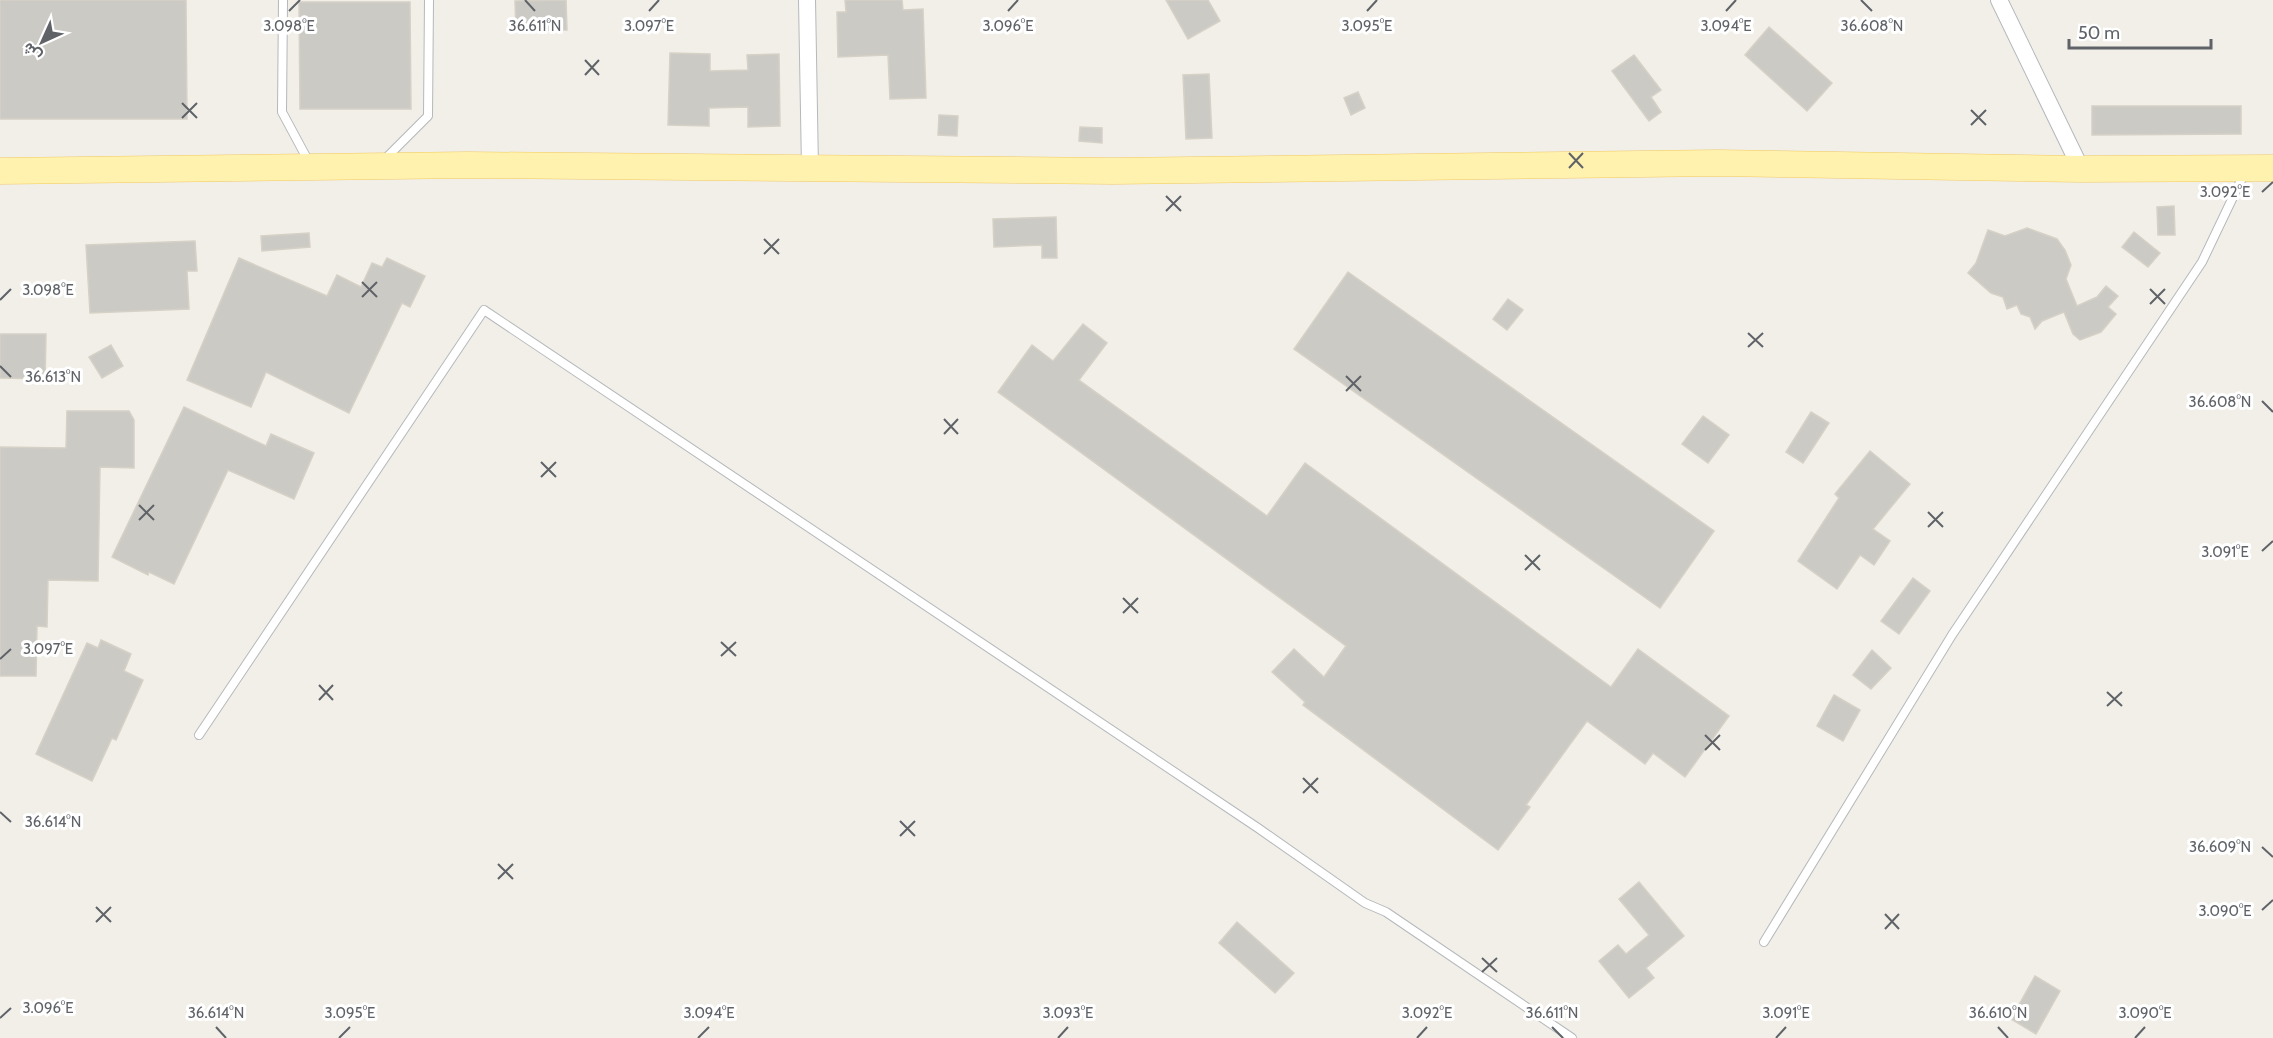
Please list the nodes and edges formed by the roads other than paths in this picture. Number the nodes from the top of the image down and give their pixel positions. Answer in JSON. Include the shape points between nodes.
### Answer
{"nodes":[{"id":1,"x":282,"y":0,"type":"edge"},
{"id":2,"x":429,"y":0,"type":"edge"},
{"id":3,"x":807,"y":0,"type":"edge"},
{"id":4,"x":1999,"y":0,"type":"edge"},
{"id":5,"x":379,"y":166,"type":"junction"},
{"id":6,"x":311,"y":167,"type":"junction"},
{"id":7,"x":810,"y":168,"type":"junction"},
{"id":8,"x":2247,"y":168,"type":"junction"},
{"id":9,"x":2273,"y":168,"type":"edge"},
{"id":10,"x":2081,"y":169,"type":"junction"},
{"id":11,"x":0,"y":171,"type":"edge"},
{"id":12,"x":199,"y":735,"type":"dead end"},
{"id":13,"x":1764,"y":942,"type":"dead end"},
{"id":14,"x":1572,"y":1038,"type":"edge"}],
"edges":[{"from":1,"to":6,"type":"lane","via":[[282,112]]},
{"from":2,"to":5,"type":"lane","via":[[428,116]]},
{"from":3,"to":7,"type":"street"},
{"from":4,"to":10,"type":"street"},
{"from":5,"to":6,"type":"main road"},
{"from":5,"to":7,"type":"main road"},
{"from":6,"to":11,"type":"main road"},
{"from":7,"to":10,"type":"main road","via":[[1113,171],[1719,163]]},
{"from":8,"to":9,"type":"main road"},
{"from":8,"to":10,"type":"main road"},
{"from":8,"to":13,"type":"lane","via":[[2202,262],[1952,635]]},
{"from":12,"to":14,"type":"lane","via":[[484,310]]}]}
